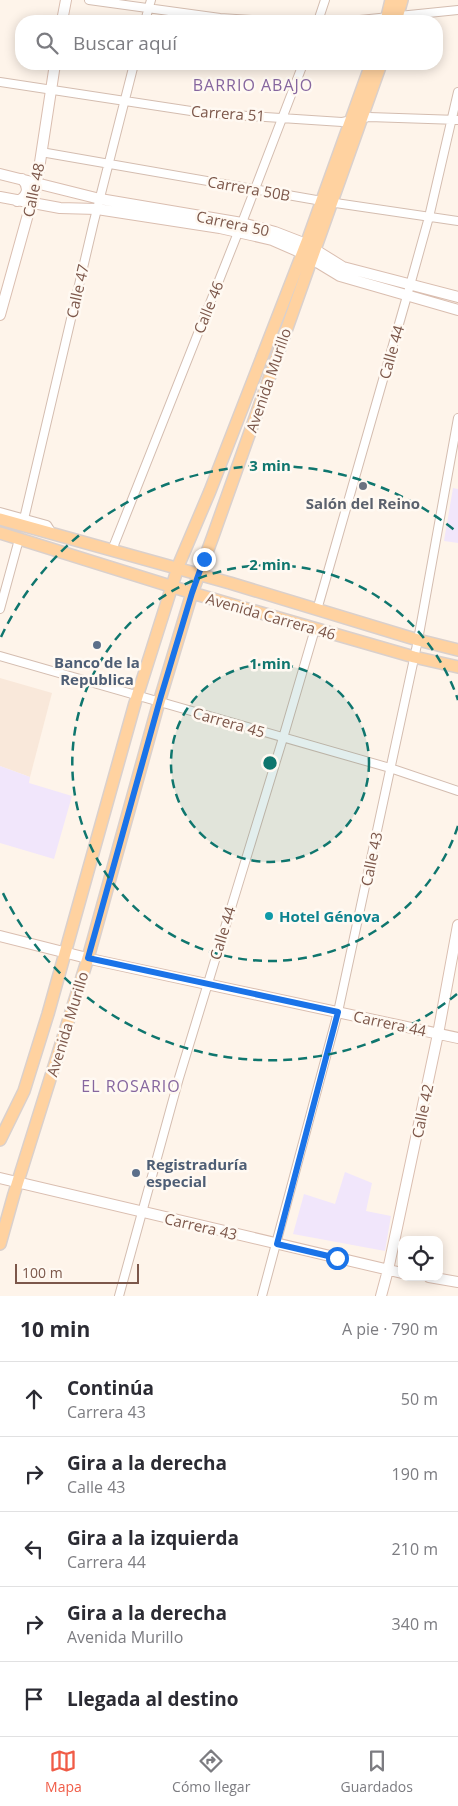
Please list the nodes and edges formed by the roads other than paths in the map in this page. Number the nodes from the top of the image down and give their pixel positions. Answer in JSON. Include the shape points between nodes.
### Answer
{"nodes":[{"id":1,"x":66,"y":0,"type":"edge"},
{"id":2,"x":89,"y":0,"type":"edge"},
{"id":3,"x":325,"y":0,"type":"edge"},
{"id":4,"x":391,"y":0,"type":"edge"},
{"id":5,"x":402,"y":0,"type":"edge"},
{"id":6,"x":150,"y":4,"type":"edge"},
{"id":7,"x":458,"y":10,"type":"edge"},
{"id":8,"x":63,"y":15,"type":"edge"},
{"id":9,"x":205,"y":15,"type":"edge"},
{"id":10,"x":320,"y":15,"type":"edge"},
{"id":11,"x":392,"y":15,"type":"edge"},
{"id":12,"x":394,"y":15,"type":"edge"},
{"id":13,"x":421,"y":15,"type":"edge"},
{"id":14,"x":55,"y":70,"type":"edge"},
{"id":15,"x":132,"y":70,"type":"edge"},
{"id":16,"x":301,"y":70,"type":"edge"},
{"id":17,"x":370,"y":70,"type":"edge"},
{"id":18,"x":378,"y":70,"type":"edge"},
{"id":19,"x":0,"y":82,"type":"edge"},
{"id":20,"x":51,"y":90,"type":"junction"},
{"id":21,"x":458,"y":92,"type":"edge"},
{"id":22,"x":124,"y":100,"type":"junction"},
{"id":23,"x":283,"y":117,"type":"junction"},
{"id":24,"x":357,"y":120,"type":"junction"},
{"id":25,"x":454,"y":120,"type":"edge"},
{"id":26,"x":41,"y":152,"type":"junction"},
{"id":27,"x":108,"y":164,"type":"junction"},
{"id":28,"x":0,"y":174,"type":"edge"},
{"id":29,"x":22,"y":179,"type":"junction"},
{"id":30,"x":36,"y":182,"type":"junction"},
{"id":31,"x":56,"y":188,"type":"junction"},
{"id":32,"x":254,"y":189,"type":"junction"},
{"id":33,"x":0,"y":197,"type":"edge"},
{"id":34,"x":17,"y":201,"type":"junction"},
{"id":35,"x":328,"y":201,"type":"junction"},
{"id":36,"x":31,"y":204,"type":"junction"},
{"id":37,"x":98,"y":204,"type":"junction"},
{"id":38,"x":49,"y":206,"type":"junction"},
{"id":39,"x":429,"y":217,"type":"junction"},
{"id":40,"x":458,"y":221,"type":"edge"},
{"id":41,"x":240,"y":227,"type":"junction"},
{"id":42,"x":309,"y":251,"type":"junction"},
{"id":43,"x":410,"y":284,"type":"junction"},
{"id":44,"x":407,"y":296,"type":"junction"},
{"id":45,"x":458,"y":297,"type":"edge"},
{"id":46,"x":458,"y":310,"type":"edge"},
{"id":47,"x":0,"y":314,"type":"edge"},
{"id":48,"x":458,"y":418,"type":"edge"},
{"id":49,"x":0,"y":512,"type":"edge"},
{"id":50,"x":0,"y":518,"type":"edge"},
{"id":51,"x":24,"y":519,"type":"junction"},
{"id":52,"x":46,"y":532,"type":"junction"},
{"id":53,"x":0,"y":533,"type":"edge"},
{"id":54,"x":0,"y":538,"type":"edge"},
{"id":55,"x":18,"y":543,"type":"junction"},
{"id":56,"x":42,"y":546,"type":"junction"},
{"id":57,"x":112,"y":550,"type":"junction"},
{"id":58,"x":178,"y":569,"type":"junction"},
{"id":59,"x":198,"y":574,"type":"junction"},
{"id":60,"x":154,"y":582,"type":"junction"},
{"id":61,"x":172,"y":587,"type":"junction"},
{"id":62,"x":192,"y":593,"type":"junction"},
{"id":63,"x":166,"y":605,"type":"junction"},
{"id":64,"x":0,"y":609,"type":"edge"},
{"id":65,"x":317,"y":610,"type":"junction"},
{"id":66,"x":315,"y":629,"type":"junction"},
{"id":67,"x":418,"y":640,"type":"junction"},
{"id":68,"x":458,"y":650,"type":"edge"},
{"id":69,"x":0,"y":656,"type":"edge"},
{"id":70,"x":414,"y":657,"type":"junction"},
{"id":71,"x":458,"y":667,"type":"edge"},
{"id":72,"x":138,"y":696,"type":"junction"},
{"id":73,"x":159,"y":702,"type":"junction"},
{"id":74,"x":283,"y":738,"type":"junction"},
{"id":75,"x":390,"y":768,"type":"junction"},
{"id":76,"x":458,"y":791,"type":"edge"},
{"id":77,"x":458,"y":925,"type":"edge"},
{"id":78,"x":0,"y":936,"type":"edge"},
{"id":79,"x":66,"y":952,"type":"junction"},
{"id":80,"x":88,"y":958,"type":"junction"},
{"id":81,"x":207,"y":983,"type":"junction"},
{"id":82,"x":338,"y":1012,"type":"junction"},
{"id":83,"x":438,"y":1034,"type":"junction"},
{"id":84,"x":458,"y":1038,"type":"edge"},
{"id":85,"x":0,"y":1140,"type":"edge"},
{"id":86,"x":0,"y":1178,"type":"edge"},
{"id":87,"x":18,"y":1182,"type":"junction"},
{"id":88,"x":143,"y":1212,"type":"junction"},
{"id":89,"x":0,"y":1244,"type":"edge"},
{"id":90,"x":277,"y":1244,"type":"junction"},
{"id":91,"x":388,"y":1270,"type":"junction"},
{"id":92,"x":398,"y":1271,"type":"edge"},
{"id":93,"x":443,"y":1279,"type":"edge"},
{"id":94,"x":458,"y":1282,"type":"edge"},
{"id":95,"x":119,"y":1296,"type":"edge"},
{"id":96,"x":262,"y":1296,"type":"edge"},
{"id":97,"x":381,"y":1296,"type":"edge"}],
"edges":[{"from":1,"to":8,"type":"street"},
{"from":2,"to":6,"type":"street"},
{"from":3,"to":10,"type":"street"},
{"from":4,"to":11,"type":"main road"},
{"from":5,"to":12,"type":"main road"},
{"from":6,"to":9,"type":"street"},
{"from":7,"to":13,"type":"street"},
{"from":14,"to":20,"type":"street","name":"Calle 48"},
{"from":15,"to":22,"type":"street","name":"Calle 47"},
{"from":16,"to":23,"type":"street","name":"Calle 46"},
{"from":17,"to":24,"type":"main road","name":"Avenida Murillo"},
{"from":18,"to":24,"type":"main road","name":"Avenida Murillo"},
{"from":19,"to":20,"type":"street","name":"Carrera 51"},
{"from":20,"to":22,"type":"street","name":"Carrera 51"},
{"from":20,"to":26,"type":"street","name":"Calle 48"},
{"from":21,"to":25,"type":"street","name":"Calle 44"},
{"from":22,"to":23,"type":"street","name":"Carrera 51","via":[[204,113]]},
{"from":22,"to":27,"type":"street","name":"Calle 47"},
{"from":23,"to":24,"type":"street","name":"Carrera 51","via":[[342,122]]},
{"from":23,"to":32,"type":"street","name":"Calle 46"},
{"from":24,"to":25,"type":"street","name":"Carrera 51","via":[[369,117]]},
{"from":24,"to":35,"type":"main road","name":"Avenida Murillo"},
{"from":25,"to":39,"type":"street","name":"Calle 44"},
{"from":26,"to":27,"type":"street","name":"Carrera 50B"},
{"from":26,"to":30,"type":"street","name":"Calle 48"},
{"from":27,"to":32,"type":"street","name":"Carrera 50B"},
{"from":27,"to":37,"type":"street","name":"Calle 47"},
{"from":28,"to":29,"type":"street","name":"Carrera 50"},
{"from":29,"to":30,"type":"street","name":"Carrera 50"},
{"from":29,"to":34,"type":"street","via":[[27,192]]},
{"from":30,"to":31,"type":"street","name":"Carrera 50"},
{"from":30,"to":36,"type":"street","name":"Calle 48"},
{"from":31,"to":37,"type":"street","name":"Carrera 50"},
{"from":31,"to":38,"type":"street","via":[[46,195]]},
{"from":32,"to":35,"type":"street","name":"Carrera 50B"},
{"from":32,"to":41,"type":"street","name":"Calle 46"},
{"from":33,"to":34,"type":"street","name":"Carrera 50"},
{"from":34,"to":36,"type":"street","name":"Carrera 50"},
{"from":35,"to":39,"type":"street","name":"Carrera 50B"},
{"from":35,"to":42,"type":"main road","name":"Avenida Murillo"},
{"from":36,"to":38,"type":"street","name":"Carrera 50"},
{"from":36,"to":47,"type":"street","name":"Calle 48"},
{"from":37,"to":38,"type":"street","name":"Carrera 50"},
{"from":37,"to":41,"type":"street","name":"Carrera 50"},
{"from":37,"to":51,"type":"street","name":"Calle 47"},
{"from":39,"to":40,"type":"street","name":"Carrera 50B"},
{"from":39,"to":43,"type":"street","name":"Calle 44"},
{"from":41,"to":42,"type":"street","name":"Carrera 50","via":[[275,232]]},
{"from":41,"to":57,"type":"street","name":"Calle 46"},
{"from":42,"to":43,"type":"street","name":"Carrera 50","via":[[343,267]]},
{"from":42,"to":44,"type":"street","name":"Carrera 50","via":[[340,276]]},
{"from":42,"to":58,"type":"main road","name":"Avenida Murillo"},
{"from":42,"to":59,"type":"main road","name":"Avenida Murillo","via":[[217,527]]},
{"from":43,"to":44,"type":"street","name":"Calle 44"},
{"from":43,"to":45,"type":"street","name":"Carrera 50"},
{"from":44,"to":46,"type":"street","name":"Carrera 50"},
{"from":44,"to":65,"type":"street","name":"Calle 44"},
{"from":48,"to":67,"type":"street","name":"Calle 43"},
{"from":49,"to":51,"type":"street"},
{"from":50,"to":52,"type":"main road","name":"Avenida Carrera 46"},
{"from":51,"to":52,"type":"street","via":[[46,526]]},
{"from":52,"to":57,"type":"main road","name":"Avenida Carrera 46"},
{"from":53,"to":56,"type":"main road","name":"Avenida Carrera 46"},
{"from":54,"to":55,"type":"street"},
{"from":55,"to":56,"type":"street","via":[[39,550]]},
{"from":55,"to":64,"type":"street"},
{"from":56,"to":60,"type":"main road","name":"Avenida Carrera 46"},
{"from":57,"to":58,"type":"main road","name":"Avenida Carrera 46"},
{"from":58,"to":59,"type":"main road","name":"Avenida Carrera 46"},
{"from":58,"to":61,"type":"main road","name":"Avenida Murillo"},
{"from":59,"to":62,"type":"main road","name":"Avenida Murillo"},
{"from":59,"to":65,"type":"main road","name":"Avenida Carrera 46"},
{"from":60,"to":61,"type":"main road","name":"Avenida Carrera 46"},
{"from":60,"to":63,"type":"main road","via":[[163,591]]},
{"from":61,"to":62,"type":"main road","name":"Avenida Carrera 46"},
{"from":61,"to":63,"type":"main road","name":"Avenida Murillo"},
{"from":62,"to":66,"type":"main road","name":"Avenida Carrera 46"},
{"from":62,"to":73,"type":"main road","name":"Avenida Murillo"},
{"from":63,"to":72,"type":"main road","name":"Avenida Murillo"},
{"from":65,"to":67,"type":"main road","name":"Avenida Carrera 46"},
{"from":66,"to":70,"type":"main road","name":"Avenida Carrera 46"},
{"from":66,"to":74,"type":"street","name":"Calle 44"},
{"from":67,"to":68,"type":"main road","name":"Avenida Carrera 46"},
{"from":67,"to":70,"type":"street","name":"Calle 43"},
{"from":69,"to":72,"type":"street","name":"Carrera 45"},
{"from":70,"to":71,"type":"main road","name":"Avenida Carrera 46"},
{"from":70,"to":75,"type":"street","name":"Calle 43"},
{"from":72,"to":73,"type":"street","name":"Carrera 45"},
{"from":72,"to":79,"type":"main road","name":"Avenida Murillo"},
{"from":73,"to":74,"type":"street","name":"Carrera 45"},
{"from":73,"to":80,"type":"main road","name":"Avenida Murillo"},
{"from":74,"to":75,"type":"street","name":"Carrera 45"},
{"from":74,"to":81,"type":"street","name":"Calle 44"},
{"from":75,"to":76,"type":"street","name":"Carrera 45"},
{"from":75,"to":82,"type":"street","name":"Calle 43"},
{"from":77,"to":83,"type":"street","name":"Calle 42"},
{"from":78,"to":79,"type":"street","name":"Carrera 44"},
{"from":79,"to":80,"type":"street","name":"Carrera 44"},
{"from":79,"to":85,"type":"main road","name":"Avenida Murillo","via":[[24,1091]]},
{"from":80,"to":81,"type":"street","name":"Carrera 44"},
{"from":80,"to":87,"type":"main road","name":"Avenida Murillo"},
{"from":81,"to":82,"type":"street","name":"Carrera 44"},
{"from":81,"to":88,"type":"street","name":"Calle 44"},
{"from":82,"to":83,"type":"street","name":"Carrera 44"},
{"from":82,"to":90,"type":"street","name":"Calle 43"},
{"from":83,"to":84,"type":"street","name":"Carrera 44"},
{"from":83,"to":91,"type":"street","name":"Calle 42"},
{"from":86,"to":87,"type":"street","name":"Carrera 43"},
{"from":87,"to":88,"type":"street","name":"Carrera 43"},
{"from":87,"to":89,"type":"main road","name":"Avenida Murillo"},
{"from":88,"to":90,"type":"street","name":"Carrera 43"},
{"from":88,"to":95,"type":"street","name":"Calle 44"},
{"from":90,"to":91,"type":"street","name":"Carrera 43"},
{"from":90,"to":96,"type":"street","name":"Calle 43"},
{"from":91,"to":92,"type":"street","name":"Carrera 43"},
{"from":91,"to":97,"type":"street","name":"Calle 42"},
{"from":93,"to":94,"type":"street"}]}
